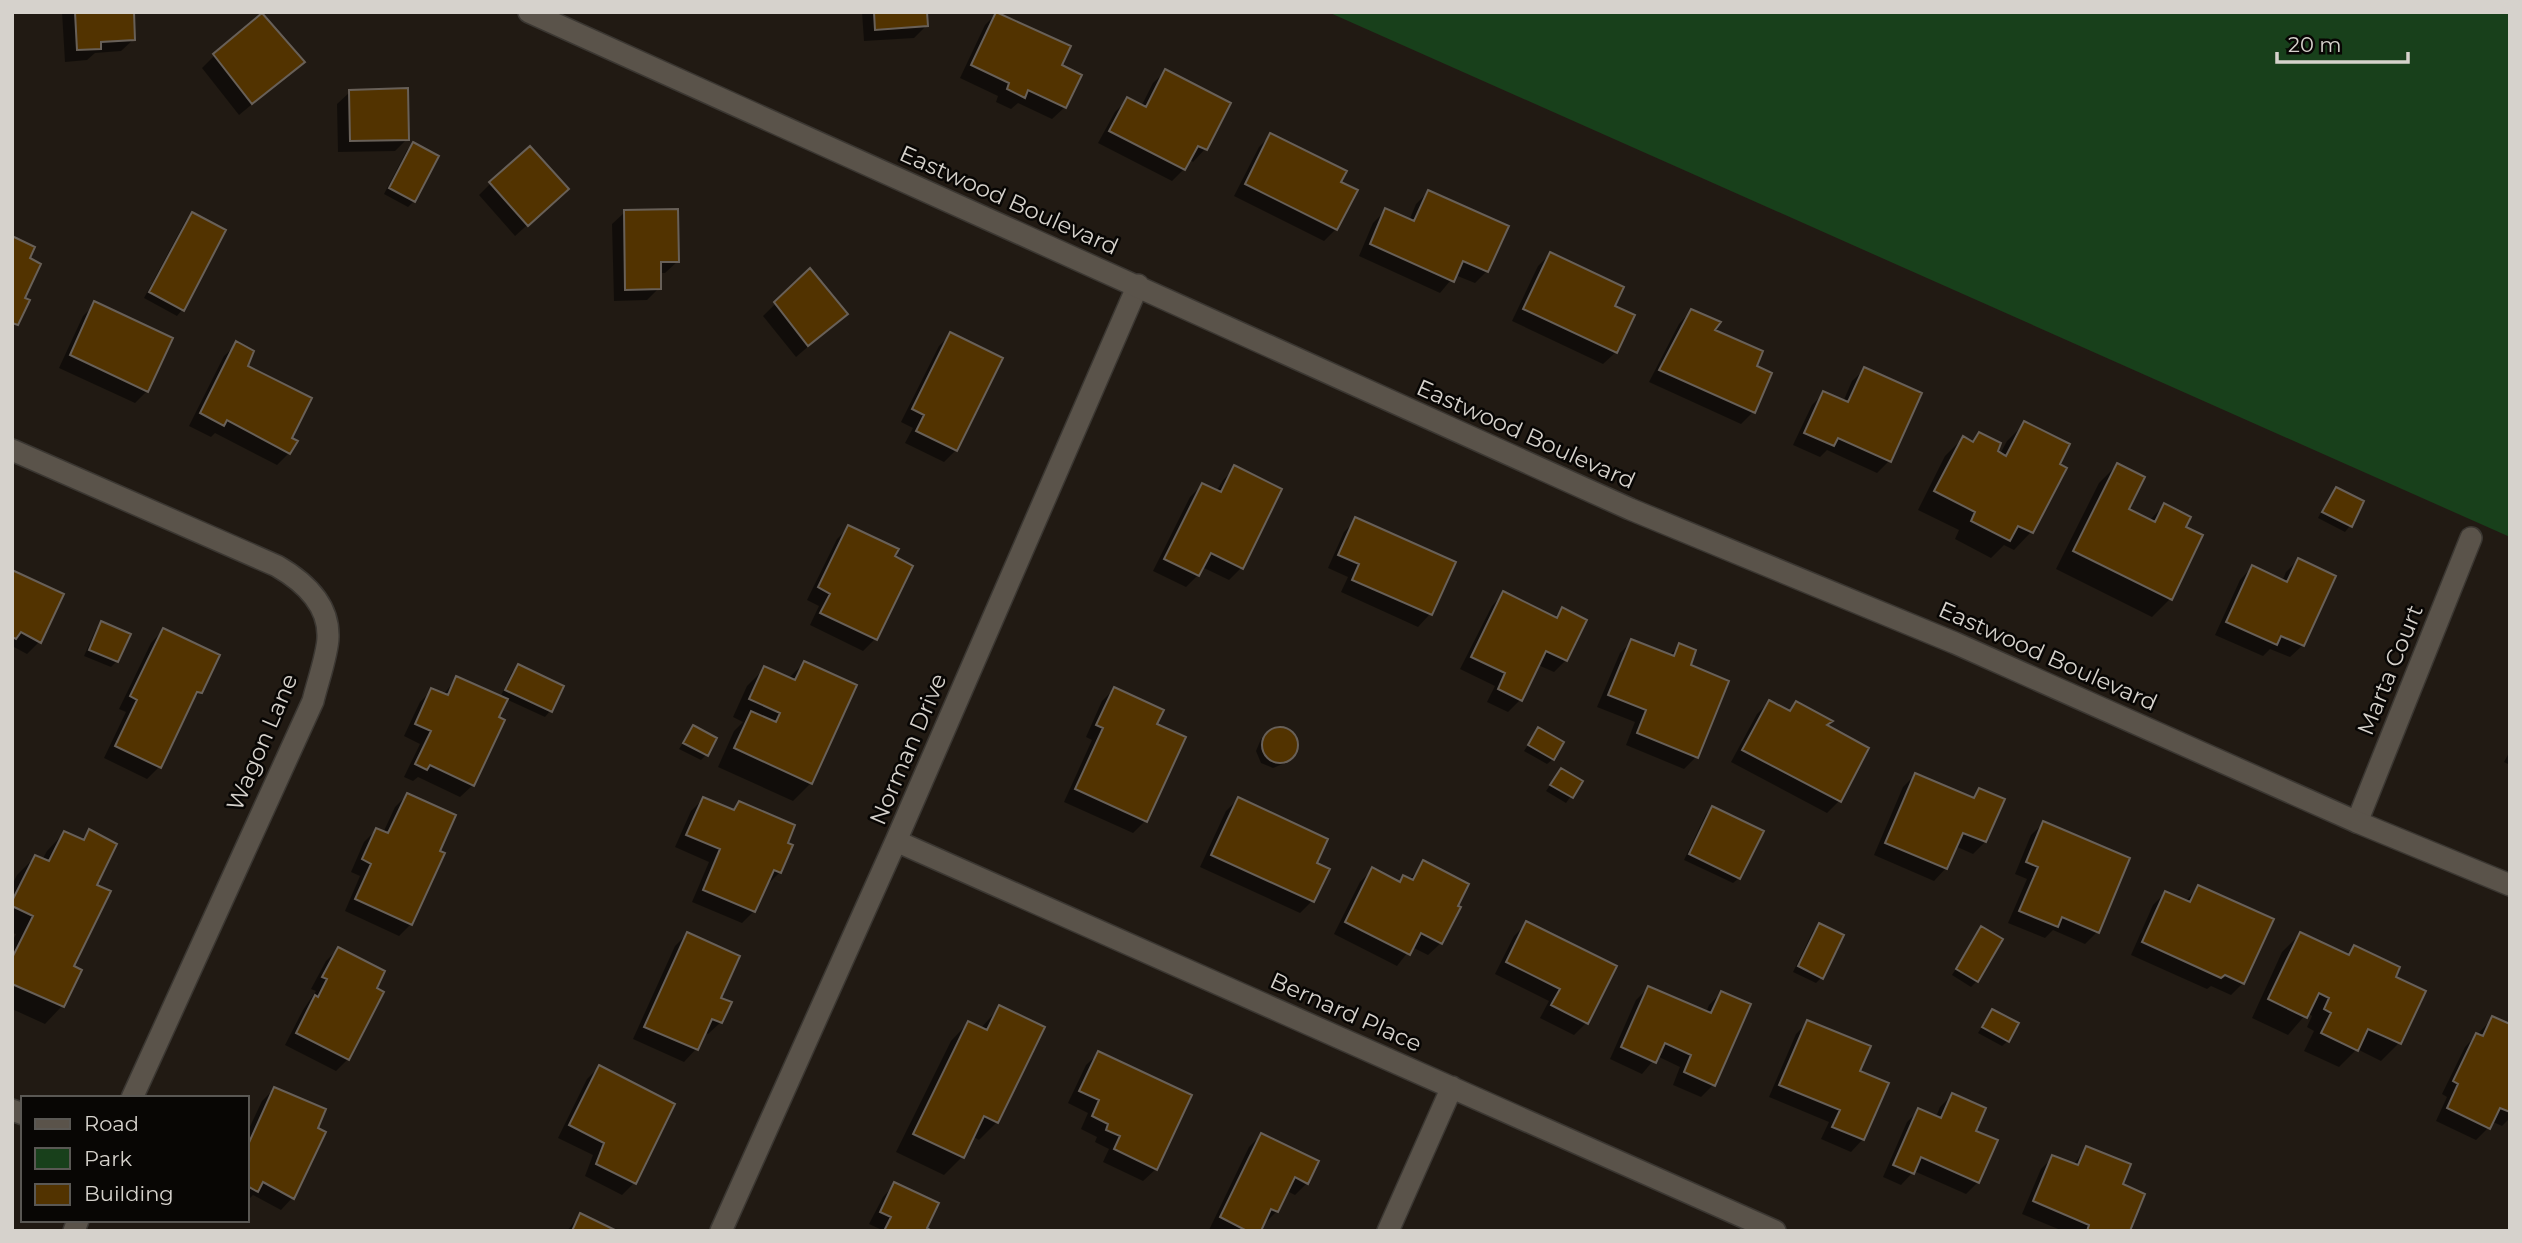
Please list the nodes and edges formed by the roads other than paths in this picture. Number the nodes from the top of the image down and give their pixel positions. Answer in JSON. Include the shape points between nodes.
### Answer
{"nodes":[{"id":1,"x":529,"y":12,"type":"edge"},
{"id":2,"x":1138,"y":285,"type":"junction"},
{"id":3,"x":12,"y":450,"type":"edge"},
{"id":4,"x":2472,"y":538,"type":"dead end"},
{"id":5,"x":2357,"y":822,"type":"junction"},
{"id":6,"x":896,"y":841,"type":"junction"},
{"id":7,"x":2510,"y":886,"type":"edge"},
{"id":8,"x":1452,"y":1087,"type":"junction"},
{"id":9,"x":133,"y":1096,"type":"edge"},
{"id":10,"x":721,"y":1231,"type":"edge"},
{"id":11,"x":1388,"y":1231,"type":"edge"},
{"id":12,"x":1775,"y":1231,"type":"edge"}],
"edges":[{"from":1,"to":2,"type":"street","name":"Eastwood Boulevard"},
{"from":2,"to":5,"type":"street","name":"Eastwood Boulevard","via":[[1630,509],[1955,643]]},
{"from":2,"to":6,"type":"street","name":"Norman Drive"},
{"from":3,"to":9,"type":"street","name":"Wagon Lane","via":[[277,566],[314,595],[324,616],[328,638],[313,701]]},
{"from":4,"to":5,"type":"street","name":"Marta Court"},
{"from":5,"to":7,"type":"street","name":"Eastwood Boulevard"},
{"from":6,"to":8,"type":"street","name":"Bernard Place"},
{"from":6,"to":10,"type":"street","name":"Norman Drive"},
{"from":8,"to":11,"type":"street"},
{"from":8,"to":12,"type":"street","name":"Bernard Place"}]}
